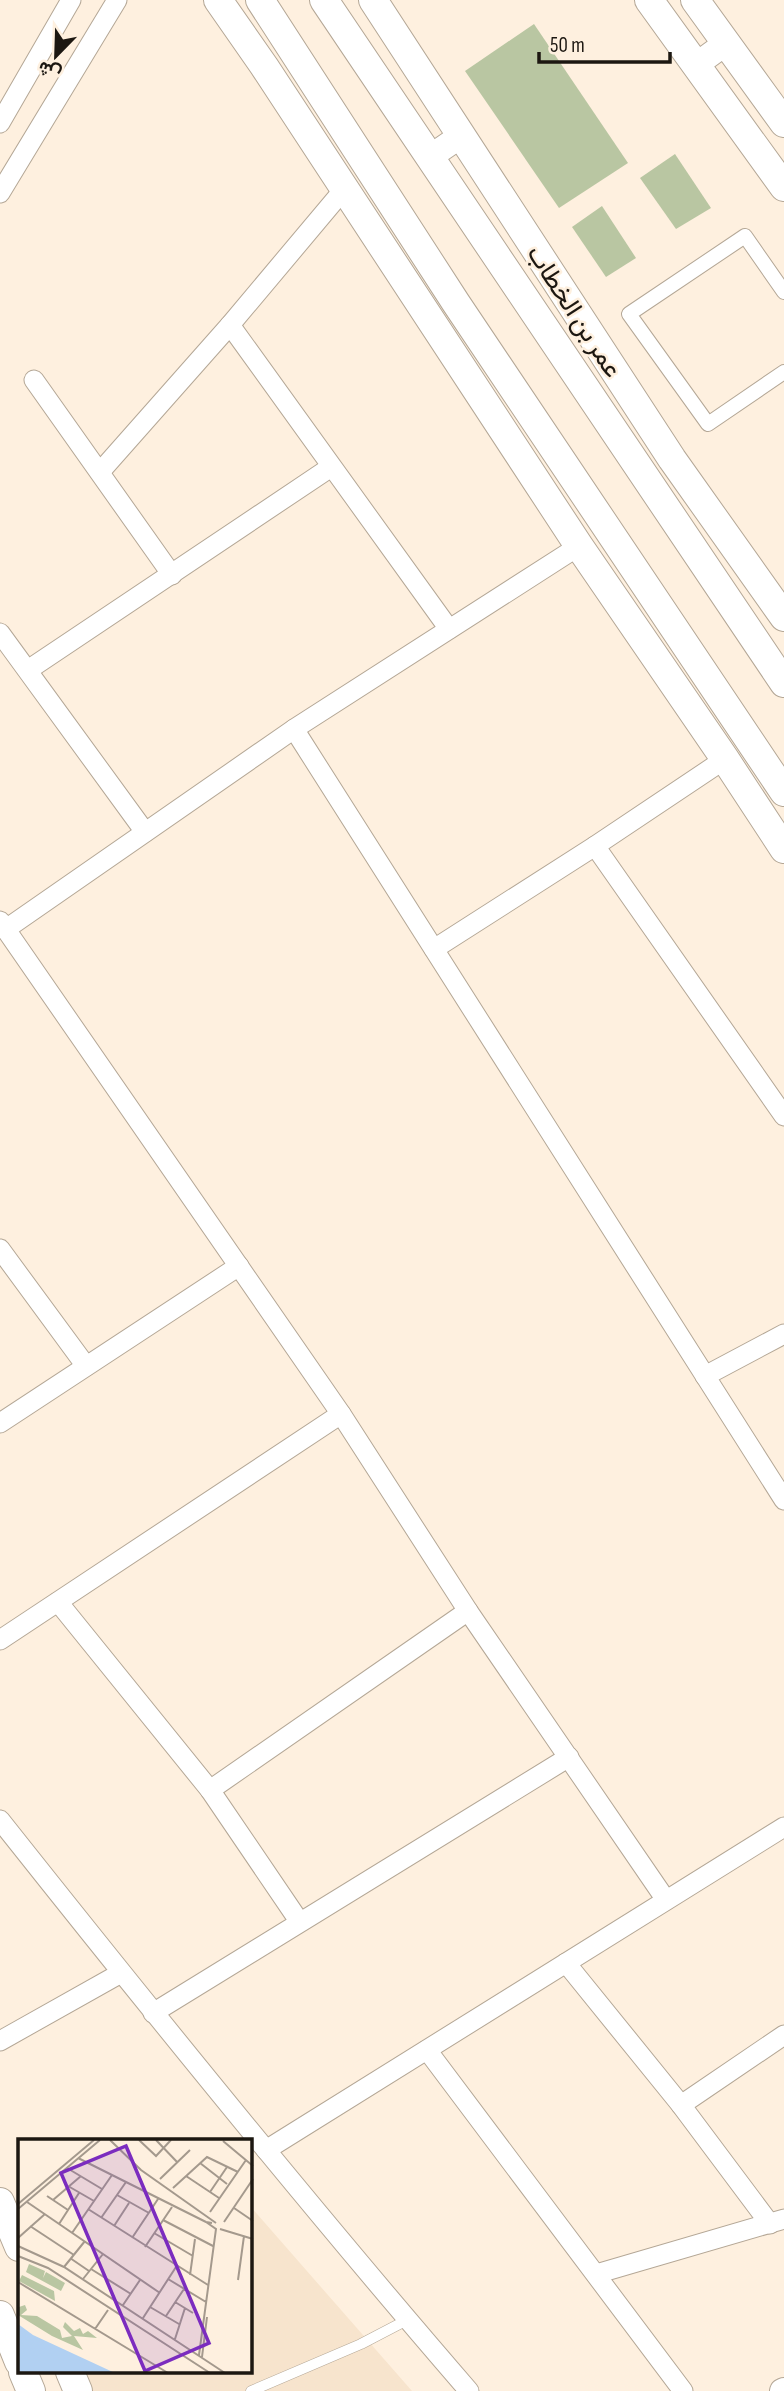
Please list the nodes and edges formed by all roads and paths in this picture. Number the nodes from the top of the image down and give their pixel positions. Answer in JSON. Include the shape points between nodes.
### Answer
{"nodes":[{"id":1,"x":71,"y":0,"type":"edge"},
{"id":2,"x":117,"y":0,"type":"edge"},
{"id":3,"x":218,"y":0,"type":"edge"},
{"id":4,"x":260,"y":0,"type":"edge"},
{"id":5,"x":324,"y":0,"type":"edge"},
{"id":6,"x":373,"y":0,"type":"edge"},
{"id":7,"x":649,"y":0,"type":"edge"},
{"id":8,"x":695,"y":0,"type":"edge"},
{"id":9,"x":726,"y":43,"type":"junction"},
{"id":10,"x":696,"y":65,"type":"junction"},
{"id":11,"x":0,"y":123,"type":"edge"},
{"id":12,"x":784,"y":123,"type":"edge"},
{"id":13,"x":462,"y":135,"type":"junction"},
{"id":14,"x":429,"y":157,"type":"junction"},
{"id":15,"x":784,"y":187,"type":"edge"},
{"id":16,"x":345,"y":188,"type":"junction"},
{"id":17,"x":0,"y":193,"type":"edge"},
{"id":18,"x":784,"y":292,"type":"edge"},
{"id":19,"x":456,"y":303,"type":"junction"},
{"id":20,"x":430,"y":320,"type":"junction"},
{"id":21,"x":230,"y":325,"type":"junction"},
{"id":22,"x":784,"y":372,"type":"edge"},
{"id":23,"x":34,"y":380,"type":"dead end"},
{"id":24,"x":331,"y":467,"type":"junction"},
{"id":25,"x":100,"y":472,"type":"junction"},
{"id":26,"x":579,"y":545,"type":"junction"},
{"id":27,"x":172,"y":575,"type":"junction"},
{"id":28,"x":784,"y":617,"type":"edge"},
{"id":29,"x":449,"y":629,"type":"junction"},
{"id":30,"x":0,"y":632,"type":"edge"},
{"id":31,"x":29,"y":670,"type":"junction"},
{"id":32,"x":784,"y":683,"type":"edge"},
{"id":33,"x":294,"y":729,"type":"junction"},
{"id":34,"x":725,"y":759,"type":"junction"},
{"id":35,"x":784,"y":792,"type":"edge"},
{"id":36,"x":145,"y":832,"type":"junction"},
{"id":37,"x":595,"y":846,"type":"junction"},
{"id":38,"x":784,"y":849,"type":"edge"},
{"id":39,"x":3,"y":925,"type":"edge"},
{"id":40,"x":434,"y":949,"type":"junction"},
{"id":41,"x":784,"y":1116,"type":"edge"},
{"id":42,"x":0,"y":1249,"type":"edge"},
{"id":43,"x":239,"y":1266,"type":"junction"},
{"id":44,"x":784,"y":1334,"type":"edge"},
{"id":45,"x":86,"y":1366,"type":"junction"},
{"id":46,"x":705,"y":1376,"type":"junction"},
{"id":47,"x":341,"y":1414,"type":"junction"},
{"id":48,"x":0,"y":1423,"type":"edge"},
{"id":49,"x":784,"y":1500,"type":"edge"},
{"id":50,"x":58,"y":1602,"type":"junction"},
{"id":51,"x":468,"y":1611,"type":"junction"},
{"id":52,"x":0,"y":1640,"type":"edge"},
{"id":53,"x":569,"y":1757,"type":"junction"},
{"id":54,"x":210,"y":1790,"type":"junction"},
{"id":55,"x":0,"y":1820,"type":"edge"},
{"id":56,"x":784,"y":1827,"type":"edge"},
{"id":57,"x":666,"y":1900,"type":"junction"},
{"id":58,"x":299,"y":1921,"type":"junction"},
{"id":59,"x":566,"y":1963,"type":"junction"},
{"id":60,"x":121,"y":1973,"type":"junction"},
{"id":61,"x":153,"y":2013,"type":"junction"},
{"id":62,"x":784,"y":2035,"type":"edge"},
{"id":63,"x":0,"y":2041,"type":"edge"},
{"id":64,"x":427,"y":2050,"type":"junction"},
{"id":65,"x":681,"y":2105,"type":"junction"},
{"id":66,"x":266,"y":2150,"type":"junction"},
{"id":67,"x":0,"y":2202,"type":"edge"},
{"id":68,"x":777,"y":2221,"type":"edge"},
{"id":69,"x":18,"y":2245,"type":"edge"},
{"id":70,"x":596,"y":2274,"type":"junction"},
{"id":71,"x":0,"y":2315,"type":"edge"},
{"id":72,"x":407,"y":2320,"type":"junction"},
{"id":73,"x":18,"y":2360,"type":"edge"},
{"id":74,"x":24,"y":2374,"type":"edge"},
{"id":75,"x":71,"y":2374,"type":"edge"},
{"id":76,"x":31,"y":2391,"type":"edge"},
{"id":77,"x":78,"y":2391,"type":"edge"},
{"id":78,"x":251,"y":2391,"type":"edge"},
{"id":79,"x":469,"y":2391,"type":"edge"},
{"id":80,"x":683,"y":2391,"type":"edge"}],
"edges":[{"from":1,"to":11,"type":"street"},
{"from":2,"to":17,"type":"street"},
{"from":3,"to":16,"type":"main road"},
{"from":4,"to":19,"type":"main road"},
{"from":5,"to":14,"type":"main road"},
{"from":6,"to":13,"type":"main road","name":"عمر بن الخطاب"},
{"from":7,"to":10,"type":"main road"},
{"from":8,"to":9,"type":"main road"},
{"from":9,"to":10,"type":"street"},
{"from":9,"to":12,"type":"main road"},
{"from":10,"to":15,"type":"main road"},
{"from":13,"to":14,"type":"street"},
{"from":13,"to":28,"type":"main road","name":"عمر بن الخطاب","via":[[672,460]]},
{"from":14,"to":32,"type":"main road"},
{"from":16,"to":20,"type":"main road"},
{"from":16,"to":21,"type":"street"},
{"from":18,"to":22,"type":"street","via":[[745,236],[629,314],[708,424]]},
{"from":19,"to":20,"type":"street"},
{"from":19,"to":35,"type":"main road"},
{"from":20,"to":26,"type":"main road"},
{"from":21,"to":24,"type":"street"},
{"from":21,"to":25,"type":"street"},
{"from":23,"to":25,"type":"street"},
{"from":24,"to":27,"type":"street"},
{"from":24,"to":29,"type":"street"},
{"from":25,"to":27,"type":"street"},
{"from":26,"to":29,"type":"street"},
{"from":26,"to":34,"type":"main road"},
{"from":27,"to":31,"type":"street"},
{"from":29,"to":33,"type":"street"},
{"from":30,"to":31,"type":"street"},
{"from":31,"to":36,"type":"street"},
{"from":33,"to":36,"type":"street"},
{"from":33,"to":40,"type":"street"},
{"from":34,"to":37,"type":"street"},
{"from":34,"to":38,"type":"main road"},
{"from":36,"to":39,"type":"street"},
{"from":37,"to":40,"type":"street"},
{"from":37,"to":41,"type":"street"},
{"from":39,"to":43,"type":"street"},
{"from":40,"to":46,"type":"street"},
{"from":42,"to":45,"type":"street"},
{"from":43,"to":45,"type":"street"},
{"from":43,"to":47,"type":"street"},
{"from":44,"to":46,"type":"street"},
{"from":45,"to":48,"type":"street"},
{"from":46,"to":49,"type":"street"},
{"from":47,"to":50,"type":"street"},
{"from":47,"to":51,"type":"street"},
{"from":50,"to":52,"type":"street"},
{"from":50,"to":54,"type":"street"},
{"from":51,"to":53,"type":"street"},
{"from":51,"to":54,"type":"street"},
{"from":53,"to":57,"type":"street"},
{"from":53,"to":58,"type":"street"},
{"from":54,"to":58,"type":"street"},
{"from":55,"to":60,"type":"street"},
{"from":56,"to":57,"type":"street"},
{"from":57,"to":59,"type":"street"},
{"from":58,"to":61,"type":"street"},
{"from":59,"to":64,"type":"street"},
{"from":59,"to":65,"type":"street"},
{"from":60,"to":61,"type":"street"},
{"from":60,"to":63,"type":"street"},
{"from":61,"to":66,"type":"street"},
{"from":62,"to":65,"type":"street"},
{"from":64,"to":66,"type":"street"},
{"from":64,"to":70,"type":"street"},
{"from":65,"to":68,"type":"street"},
{"from":66,"to":72,"type":"street"},
{"from":67,"to":69,"type":"main road"},
{"from":68,"to":70,"type":"street"},
{"from":70,"to":80,"type":"street"},
{"from":71,"to":73,"type":"main road"},
{"from":72,"to":78,"type":"lane"},
{"from":72,"to":79,"type":"street"},
{"from":74,"to":76,"type":"main road"},
{"from":75,"to":77,"type":"main road"}]}
